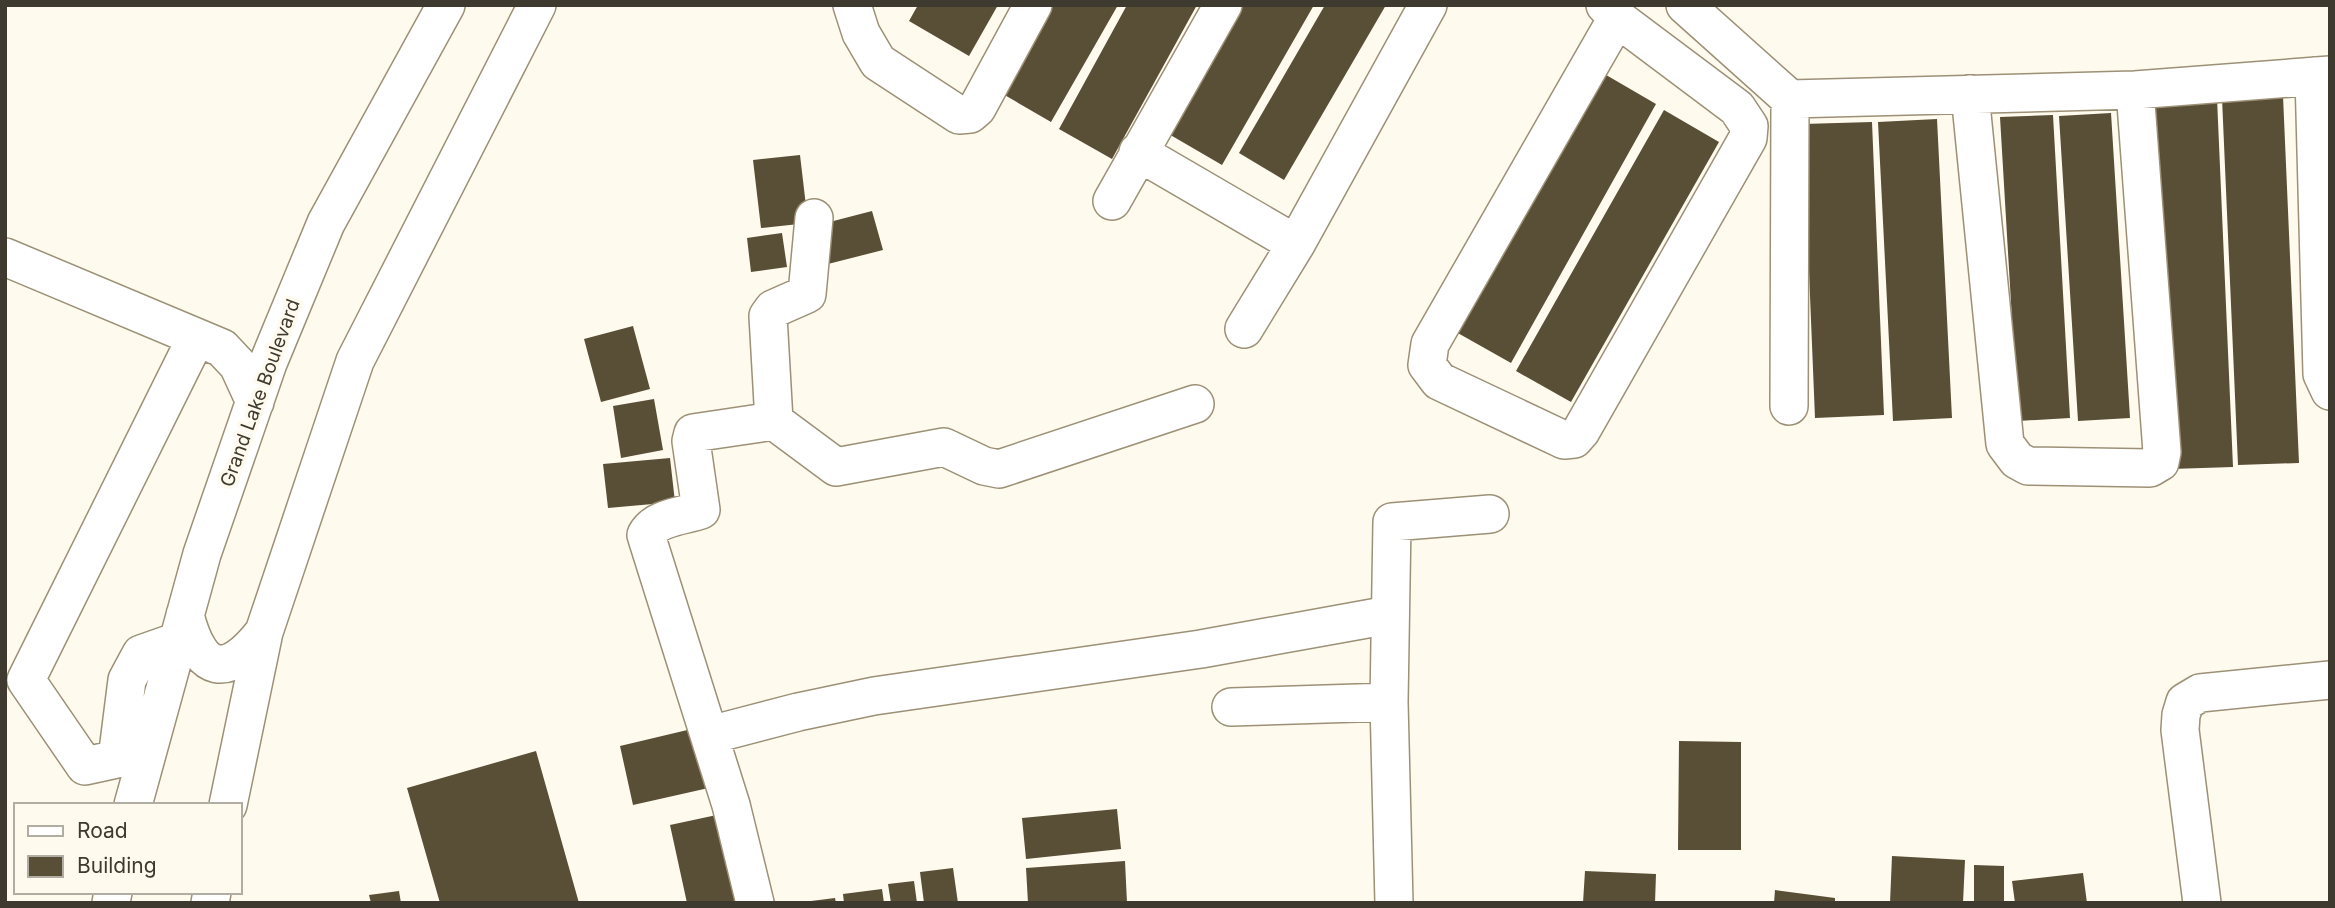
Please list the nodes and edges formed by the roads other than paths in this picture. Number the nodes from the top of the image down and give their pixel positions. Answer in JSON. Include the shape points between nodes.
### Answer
{"nodes":[{"id":1,"x":446,"y":5,"type":"edge"},
{"id":2,"x":537,"y":5,"type":"edge"},
{"id":3,"x":852,"y":5,"type":"edge"},
{"id":4,"x":1033,"y":5,"type":"edge"},
{"id":5,"x":1223,"y":5,"type":"edge"},
{"id":6,"x":1428,"y":5,"type":"edge"},
{"id":7,"x":1685,"y":5,"type":"edge"},
{"id":8,"x":1611,"y":12,"type":"edge"},
{"id":9,"x":2322,"y":76,"type":"edge"},
{"id":10,"x":2135,"y":90,"type":"junction"},
{"id":11,"x":1970,"y":94,"type":"junction"},
{"id":12,"x":1790,"y":99,"type":"junction"},
{"id":13,"x":1138,"y":152,"type":"junction"},
{"id":14,"x":1112,"y":201,"type":"dead end"},
{"id":15,"x":814,"y":218,"type":"dead end"},
{"id":16,"x":1296,"y":244,"type":"junction"},
{"id":17,"x":5,"y":257,"type":"edge"},
{"id":18,"x":1244,"y":329,"type":"dead end"},
{"id":19,"x":196,"y":338,"type":"junction"},
{"id":20,"x":2330,"y":391,"type":"edge"},
{"id":21,"x":255,"y":402,"type":"junction"},
{"id":22,"x":1195,"y":404,"type":"dead end"},
{"id":23,"x":1789,"y":406,"type":"dead end"},
{"id":24,"x":774,"y":421,"type":"junction"},
{"id":25,"x":1490,"y":514,"type":"dead end"},
{"id":26,"x":1389,"y":615,"type":"junction"},
{"id":27,"x":182,"y":628,"type":"junction"},
{"id":28,"x":264,"y":632,"type":"junction"},
{"id":29,"x":19,"y":659,"type":"edge"},
{"id":30,"x":2330,"y":680,"type":"edge"},
{"id":31,"x":1389,"y":702,"type":"junction"},
{"id":32,"x":1231,"y":707,"type":"dead end"},
{"id":33,"x":710,"y":735,"type":"junction"},
{"id":34,"x":134,"y":803,"type":"edge"},
{"id":35,"x":228,"y":803,"type":"edge"},
{"id":36,"x":755,"y":903,"type":"edge"},
{"id":37,"x":1394,"y":903,"type":"edge"},
{"id":38,"x":2202,"y":903,"type":"edge"}],
"edges":[{"from":1,"to":21,"type":"street","name":"Grand Lake Boulevard","via":[[326,223]]},
{"from":2,"to":28,"type":"street","via":[[355,361]]},
{"from":3,"to":4,"type":"street","via":[[878,62],[959,115],[978,108]]},
{"from":5,"to":13,"type":"street"},
{"from":6,"to":16,"type":"street"},
{"from":7,"to":12,"type":"street"},
{"from":8,"to":8,"type":"street","via":[[1737,108],[1749,126],[1748,138],[1581,431],[1574,439],[1564,440],[1439,382],[1427,365],[1430,344]]},
{"from":9,"to":10,"type":"street"},
{"from":9,"to":20,"type":"street","via":[[2322,374]]},
{"from":10,"to":11,"type":"street"},
{"from":10,"to":11,"type":"street","via":[[2162,452],[2160,463],[2150,468],[2028,466],[2005,444]]},
{"from":11,"to":12,"type":"street"},
{"from":12,"to":23,"type":"street"},
{"from":13,"to":14,"type":"street"},
{"from":13,"to":16,"type":"street"},
{"from":15,"to":24,"type":"street","via":[[807,294],[773,309],[768,316]]},
{"from":16,"to":18,"type":"street"},
{"from":17,"to":19,"type":"street"},
{"from":19,"to":21,"type":"street","via":[[222,348],[238,365]]},
{"from":19,"to":29,"type":"street"},
{"from":21,"to":27,"type":"street","name":"Grand Lake Boulevard","via":[[202,554]]},
{"from":22,"to":24,"type":"street","via":[[999,469],[944,447],[836,467]]},
{"from":24,"to":33,"type":"street","via":[[694,433],[691,441],[701,510],[659,523],[646,535]]},
{"from":25,"to":26,"type":"street","via":[[1392,522]]},
{"from":26,"to":31,"type":"street"},
{"from":26,"to":33,"type":"street","via":[[1201,649],[874,696]]},
{"from":27,"to":28,"type":"street","via":[[203,657],[216,665],[228,664],[250,650]]},
{"from":27,"to":29,"type":"street","via":[[141,654],[127,680],[117,760],[85,766],[26,680]]},
{"from":27,"to":34,"type":"street","name":"Grand Lake Boulevard"},
{"from":28,"to":35,"type":"street"},
{"from":30,"to":38,"type":"street","via":[[2200,694],[2185,702],[2180,730]]},
{"from":31,"to":32,"type":"street"},
{"from":31,"to":37,"type":"street"},
{"from":33,"to":36,"type":"street"}]}
